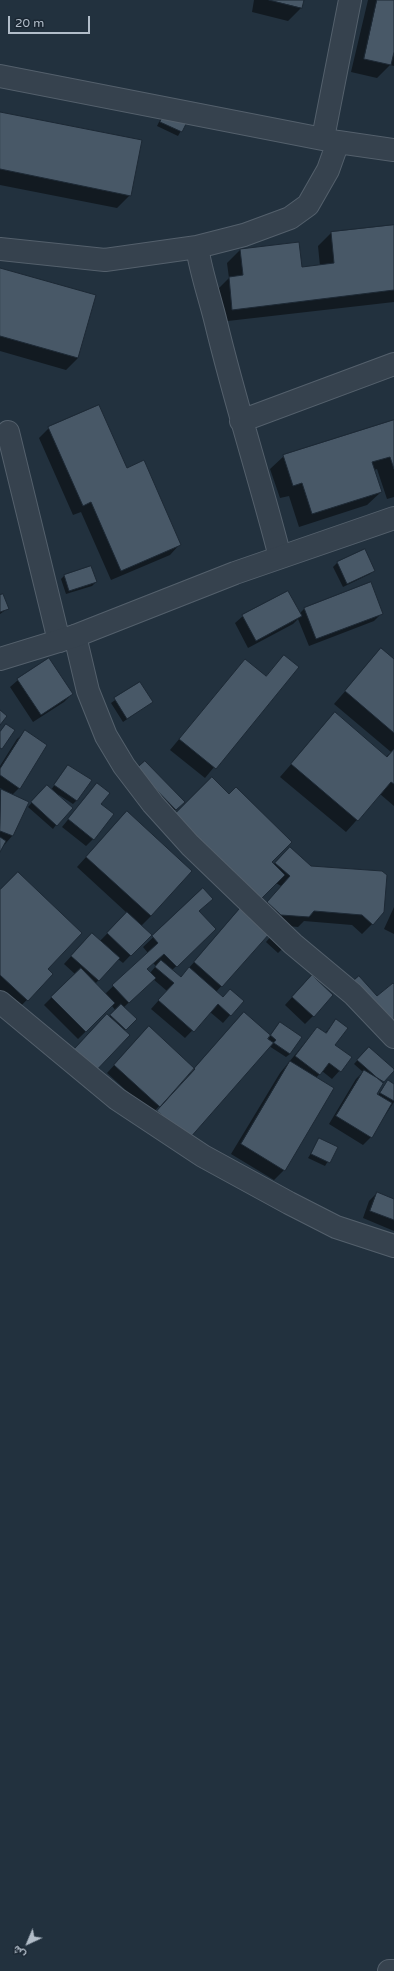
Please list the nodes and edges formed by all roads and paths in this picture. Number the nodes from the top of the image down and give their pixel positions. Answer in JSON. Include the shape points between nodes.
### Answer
{"nodes":[{"id":1,"x":350,"y":0,"type":"edge"},
{"id":2,"x":0,"y":76,"type":"edge"},
{"id":3,"x":330,"y":140,"type":"junction"},
{"id":4,"x":394,"y":150,"type":"edge"},
{"id":5,"x":197,"y":247,"type":"junction"},
{"id":6,"x":0,"y":249,"type":"edge"},
{"id":7,"x":394,"y":364,"type":"edge"},
{"id":8,"x":241,"y":421,"type":"junction"},
{"id":9,"x":8,"y":432,"type":"dead end"},
{"id":10,"x":394,"y":518,"type":"edge"},
{"id":11,"x":280,"y":557,"type":"junction"},
{"id":12,"x":67,"y":638,"type":"junction"},
{"id":13,"x":0,"y":659,"type":"edge"},
{"id":14,"x":0,"y":1002,"type":"edge"},
{"id":15,"x":394,"y":1037,"type":"edge"},
{"id":16,"x":394,"y":1246,"type":"edge"},
{"id":17,"x":389,"y":1971,"type":"edge"},
{"id":18,"x":394,"y":1971,"type":"edge"}],
"edges":[{"from":1,"to":3,"type":"street"},
{"from":2,"to":3,"type":"street"},
{"from":3,"to":4,"type":"street"},
{"from":3,"to":5,"type":"street","via":[[328,170],[308,205],[290,218],[244,236]]},
{"from":5,"to":6,"type":"street","via":[[105,260]]},
{"from":5,"to":8,"type":"street","via":[[200,268]]},
{"from":7,"to":8,"type":"street"},
{"from":8,"to":11,"type":"street"},
{"from":9,"to":12,"type":"street"},
{"from":10,"to":11,"type":"street"},
{"from":11,"to":12,"type":"street"},
{"from":12,"to":13,"type":"street"},
{"from":12,"to":15,"type":"street","via":[[106,736],[124,766],[153,804],[190,845],[293,944],[353,994]]},
{"from":14,"to":16,"type":"street","via":[[117,1099],[203,1156],[336,1227]]},
{"from":17,"to":18,"type":"street"}]}
